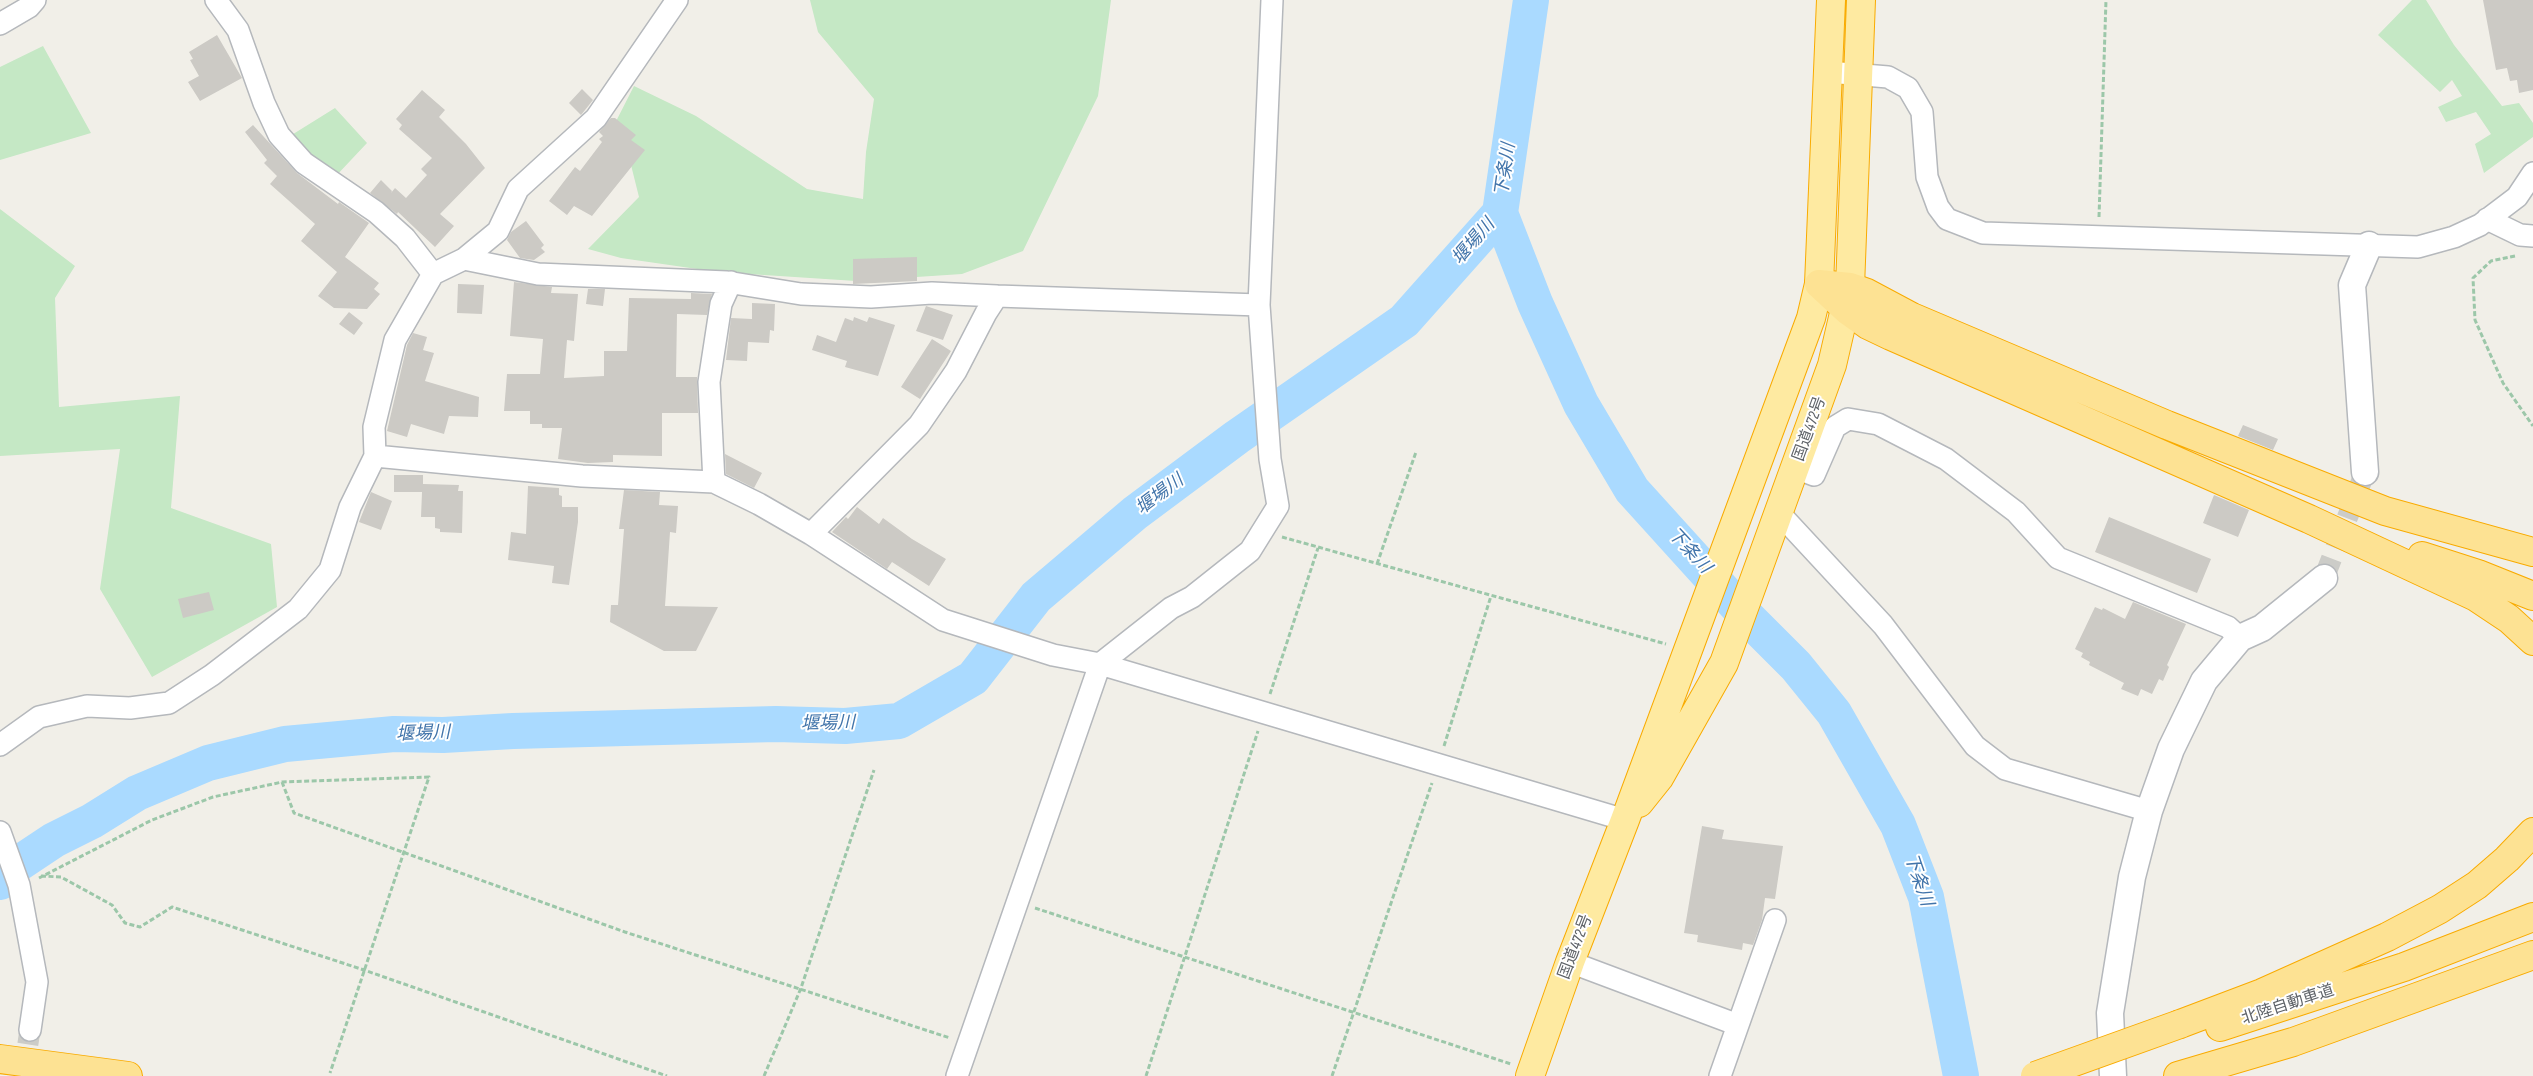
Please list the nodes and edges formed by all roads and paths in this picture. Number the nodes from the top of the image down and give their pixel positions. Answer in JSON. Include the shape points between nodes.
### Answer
{"nodes":[{"id":1,"x":35,"y":0,"type":"edge"},
{"id":2,"x":216,"y":0,"type":"edge"},
{"id":3,"x":676,"y":0,"type":"edge"},
{"id":4,"x":1272,"y":0,"type":"edge"},
{"id":5,"x":1831,"y":0,"type":"edge"},
{"id":6,"x":1861,"y":0,"type":"edge"},
{"id":7,"x":2106,"y":0,"type":"edge"},
{"id":8,"x":0,"y":24,"type":"edge"},
{"id":9,"x":1828,"y":72,"type":"junction"},
{"id":10,"x":1858,"y":73,"type":"junction"},
{"id":11,"x":2533,"y":174,"type":"edge"},
{"id":12,"x":2487,"y":219,"type":"junction"},
{"id":13,"x":2533,"y":236,"type":"edge"},
{"id":14,"x":2098,"y":238,"type":"junction"},
{"id":15,"x":2369,"y":245,"type":"junction"},
{"id":16,"x":2516,"y":256,"type":"dead end"},
{"id":17,"x":464,"y":259,"type":"junction"},
{"id":18,"x":433,"y":274,"type":"junction"},
{"id":19,"x":731,"y":282,"type":"junction"},
{"id":20,"x":1819,"y":284,"type":"junction"},
{"id":21,"x":997,"y":296,"type":"junction"},
{"id":22,"x":1849,"y":299,"type":"junction"},
{"id":23,"x":1258,"y":305,"type":"junction"},
{"id":24,"x":2533,"y":426,"type":"edge"},
{"id":25,"x":1416,"y":452,"type":"dead end"},
{"id":26,"x":375,"y":456,"type":"junction"},
{"id":27,"x":1796,"y":468,"type":"junction"},
{"id":28,"x":2365,"y":472,"type":"tunnel mouth"},
{"id":29,"x":714,"y":482,"type":"junction"},
{"id":30,"x":2385,"y":511,"type":"junction"},
{"id":31,"x":1779,"y":513,"type":"junction"},
{"id":32,"x":2309,"y":519,"type":"junction"},
{"id":33,"x":1262,"y":532,"type":"junction"},
{"id":34,"x":811,"y":534,"type":"junction"},
{"id":35,"x":1318,"y":548,"type":"junction"},
{"id":36,"x":2533,"y":552,"type":"edge"},
{"id":37,"x":1377,"y":564,"type":"junction"},
{"id":38,"x":2533,"y":570,"type":"edge"},
{"id":39,"x":2324,"y":578,"type":"tunnel mouth"},
{"id":40,"x":1491,"y":596,"type":"junction"},
{"id":41,"x":2533,"y":596,"type":"edge"},
{"id":42,"x":1692,"y":638,"type":"junction"},
{"id":43,"x":2240,"y":638,"type":"junction"},
{"id":44,"x":2533,"y":642,"type":"edge"},
{"id":45,"x":1100,"y":664,"type":"junction"},
{"id":46,"x":1264,"y":714,"type":"junction"},
{"id":47,"x":0,"y":745,"type":"edge"},
{"id":48,"x":1438,"y":766,"type":"junction"},
{"id":49,"x":874,"y":770,"type":"dead end"},
{"id":50,"x":282,"y":782,"type":"junction"},
{"id":51,"x":2149,"y":811,"type":"junction"},
{"id":52,"x":1626,"y":820,"type":"junction"},
{"id":53,"x":2533,"y":832,"type":"edge"},
{"id":54,"x":0,"y":833,"type":"edge"},
{"id":55,"x":403,"y":853,"type":"junction"},
{"id":56,"x":41,"y":876,"type":"junction"},
{"id":57,"x":20,"y":889,"type":"junction"},
{"id":58,"x":1018,"y":902,"type":"junction"},
{"id":59,"x":2533,"y":917,"type":"edge"},
{"id":60,"x":1775,"y":920,"type":"dead end"},
{"id":61,"x":2533,"y":955,"type":"edge"},
{"id":62,"x":1184,"y":957,"type":"junction"},
{"id":63,"x":1570,"y":962,"type":"junction"},
{"id":64,"x":364,"y":970,"type":"junction"},
{"id":65,"x":801,"y":988,"type":"junction"},
{"id":66,"x":1354,"y":1012,"type":"junction"},
{"id":67,"x":1738,"y":1025,"type":"junction"},
{"id":68,"x":30,"y":1030,"type":"tunnel mouth"},
{"id":69,"x":2179,"y":1032,"type":"junction"},
{"id":70,"x":968,"y":1044,"type":"junction"},
{"id":71,"x":0,"y":1059,"type":"edge"},
{"id":72,"x":330,"y":1073,"type":"dead end"},
{"id":73,"x":1531,"y":1074,"type":"edge"},
{"id":74,"x":128,"y":1076,"type":"edge"},
{"id":75,"x":667,"y":1076,"type":"edge"},
{"id":76,"x":764,"y":1076,"type":"edge"},
{"id":77,"x":957,"y":1076,"type":"edge"},
{"id":78,"x":1146,"y":1076,"type":"edge"},
{"id":79,"x":1332,"y":1076,"type":"edge"},
{"id":80,"x":1720,"y":1076,"type":"edge"},
{"id":81,"x":2036,"y":1076,"type":"edge"},
{"id":82,"x":2113,"y":1076,"type":"edge"},
{"id":83,"x":2178,"y":1076,"type":"edge"}],
"edges":[{"from":1,"to":8,"type":"street"},
{"from":2,"to":18,"type":"street","via":[[238,30],[279,135],[304,163],[376,212],[406,238]]},
{"from":3,"to":17,"type":"street","via":[[596,118],[518,188],[498,231]]},
{"from":4,"to":23,"type":"street"},
{"from":5,"to":9,"type":"highway","name":"国道472号"},
{"from":6,"to":10,"type":"highway","name":"国道472号"},
{"from":7,"to":14,"type":"path"},
{"from":9,"to":10,"type":"street"},
{"from":9,"to":20,"type":"highway","name":"国道472号"},
{"from":10,"to":14,"type":"street","via":[[1898,81],[1916,99],[1925,130],[1929,185],[1947,219],[1983,234]]},
{"from":10,"to":22,"type":"highway","name":"国道472号"},
{"from":11,"to":12,"type":"street","via":[[2517,197]]},
{"from":12,"to":13,"type":"street","via":[[2520,235]]},
{"from":12,"to":15,"type":"street","via":[[2454,237],[2418,246]]},
{"from":14,"to":15,"type":"street"},
{"from":15,"to":28,"type":"street","via":[[2352,285]]},
{"from":16,"to":24,"type":"path","via":[[2491,261],[2473,278],[2475,320],[2503,384]]},
{"from":17,"to":18,"type":"street"},
{"from":17,"to":19,"type":"street","via":[[538,274]]},
{"from":18,"to":26,"type":"street","via":[[395,340],[374,427]]},
{"from":19,"to":21,"type":"street","via":[[809,294],[871,297],[932,292]]},
{"from":19,"to":29,"type":"street","via":[[721,304],[710,382]]},
{"from":20,"to":22,"type":"highway"},
{"from":20,"to":42,"type":"highway","name":"国道472号","via":[[1811,318]]},
{"from":21,"to":23,"type":"street"},
{"from":21,"to":34,"type":"street","via":[[956,371],[919,425]]},
{"from":22,"to":27,"type":"highway","name":"国道472号","via":[[1832,365]]},
{"from":22,"to":30,"type":"highway","via":[[1867,292],[1929,324],[2167,425]]},
{"from":22,"to":32,"type":"highway","via":[[1891,336]]},
{"from":23,"to":33,"type":"street","via":[[1270,459],[1278,506]]},
{"from":25,"to":37,"type":"path"},
{"from":26,"to":29,"type":"street","via":[[582,476]]},
{"from":26,"to":47,"type":"street","via":[[350,507],[330,570],[298,609],[212,675],[169,703],[130,708],[87,706],[39,717]]},
{"from":27,"to":31,"type":"highway","name":"国道472号"},
{"from":27,"to":43,"type":"street","via":[[1814,475],[1835,427],[1848,419],[1878,424],[1946,459],[2016,512],[2058,558],[2228,627]]},
{"from":29,"to":34,"type":"street"},
{"from":30,"to":36,"type":"highway"},
{"from":30,"to":38,"type":"highway"},
{"from":31,"to":51,"type":"street","via":[[1883,625],[1975,746],[2005,769]]},
{"from":31,"to":52,"type":"highway","name":"国道472号","via":[[1724,663],[1660,778]]},
{"from":32,"to":41,"type":"highway","via":[[2478,574]]},
{"from":32,"to":44,"type":"highway","via":[[2476,597],[2509,619]]},
{"from":33,"to":35,"type":"path"},
{"from":33,"to":45,"type":"street","via":[[1250,551]]},
{"from":34,"to":45,"type":"street","via":[[943,620],[1053,655]]},
{"from":35,"to":37,"type":"path"},
{"from":35,"to":46,"type":"path"},
{"from":37,"to":40,"type":"path"},
{"from":39,"to":43,"type":"street","via":[[2262,628]]},
{"from":40,"to":42,"type":"path"},
{"from":40,"to":48,"type":"path"},
{"from":42,"to":52,"type":"highway","name":"国道472号"},
{"from":43,"to":51,"type":"street","via":[[2204,681],[2171,749]]},
{"from":45,"to":46,"type":"street"},
{"from":45,"to":58,"type":"street"},
{"from":46,"to":48,"type":"street"},
{"from":46,"to":62,"type":"path"},
{"from":48,"to":52,"type":"street"},
{"from":48,"to":66,"type":"path"},
{"from":49,"to":65,"type":"path"},
{"from":50,"to":55,"type":"path","via":[[294,813]]},
{"from":50,"to":55,"type":"path","via":[[429,777]]},
{"from":50,"to":56,"type":"path","via":[[212,797],[152,820]]},
{"from":51,"to":82,"type":"street","via":[[2132,877],[2110,1013]]},
{"from":52,"to":63,"type":"highway","name":"国道472号"},
{"from":53,"to":69,"type":"highway","via":[[2477,885],[2396,933]]},
{"from":54,"to":57,"type":"street"},
{"from":55,"to":64,"type":"path"},
{"from":55,"to":65,"type":"path","via":[[625,932]]},
{"from":56,"to":57,"type":"path"},
{"from":56,"to":64,"type":"path","via":[[62,877],[112,904],[125,923],[140,927],[172,906]]},
{"from":57,"to":68,"type":"street","via":[[37,982]]},
{"from":58,"to":62,"type":"path"},
{"from":58,"to":70,"type":"street"},
{"from":59,"to":69,"type":"highway","name":"北陸自動車道","via":[[2404,967]]},
{"from":60,"to":67,"type":"street"},
{"from":61,"to":83,"type":"highway","via":[[2293,1042]]},
{"from":62,"to":66,"type":"path"},
{"from":62,"to":78,"type":"path"},
{"from":63,"to":67,"type":"street"},
{"from":63,"to":73,"type":"highway","name":"国道472号"},
{"from":64,"to":72,"type":"path"},
{"from":64,"to":75,"type":"path"},
{"from":65,"to":70,"type":"path"},
{"from":65,"to":76,"type":"path"},
{"from":66,"to":73,"type":"path"},
{"from":66,"to":79,"type":"path"},
{"from":67,"to":80,"type":"street"},
{"from":69,"to":81,"type":"highway","name":"北陸自動車道","bridge":true},
{"from":70,"to":77,"type":"street"},
{"from":71,"to":74,"type":"highway"}]}
